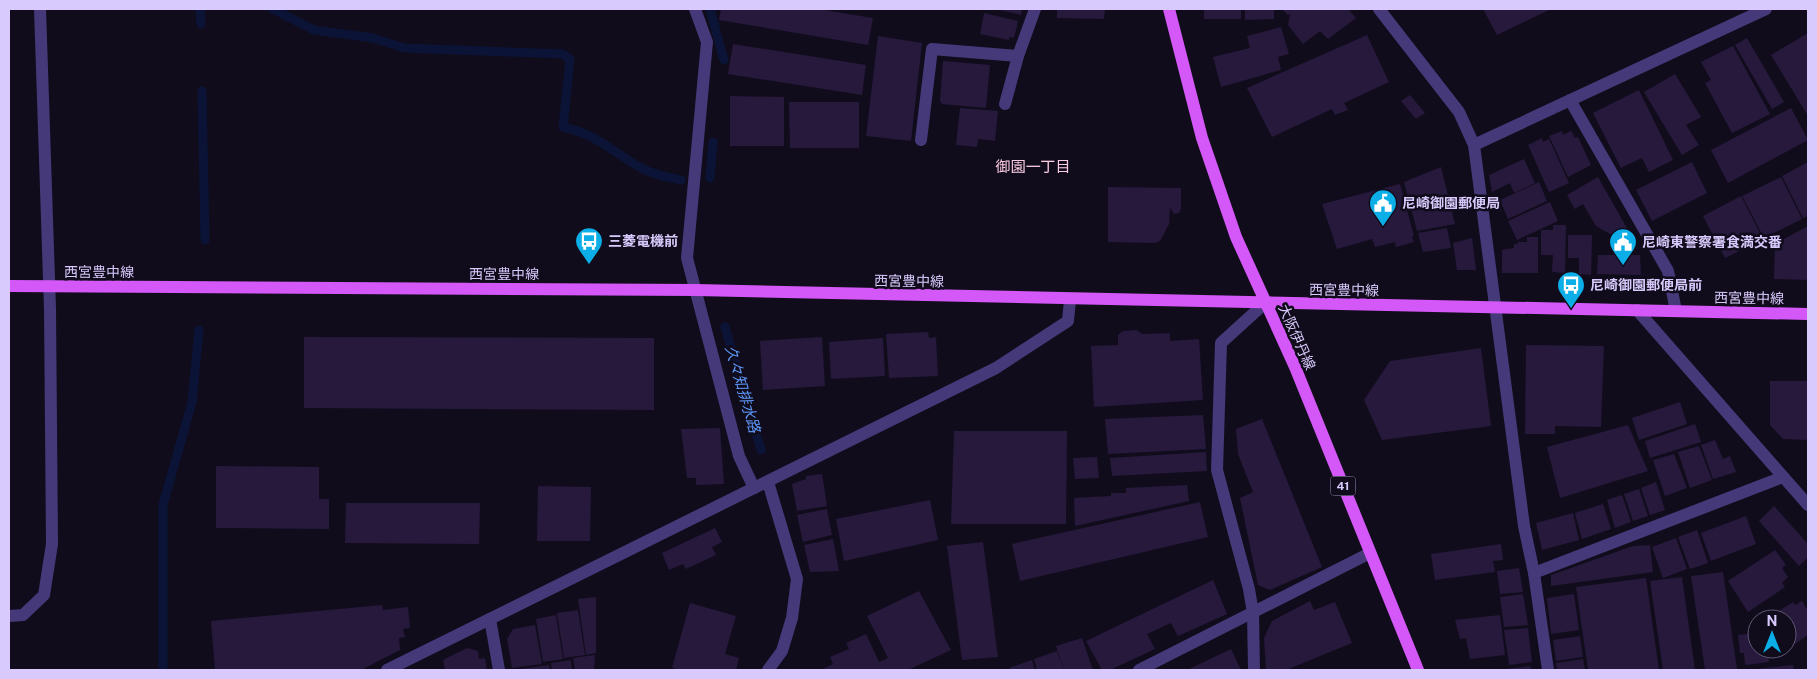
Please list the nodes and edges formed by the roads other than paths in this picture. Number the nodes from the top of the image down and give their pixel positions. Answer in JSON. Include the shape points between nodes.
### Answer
{"nodes":[{"id":1,"x":40,"y":9,"type":"edge"},
{"id":2,"x":695,"y":9,"type":"edge"},
{"id":3,"x":1035,"y":9,"type":"edge"},
{"id":4,"x":1169,"y":9,"type":"edge"},
{"id":5,"x":1379,"y":9,"type":"edge"},
{"id":6,"x":1766,"y":9,"type":"edge"},
{"id":7,"x":1018,"y":56,"type":"junction"},
{"id":8,"x":1570,"y":100,"type":"junction"},
{"id":9,"x":1005,"y":104,"type":"dead end"},
{"id":10,"x":921,"y":140,"type":"dead end"},
{"id":11,"x":1474,"y":145,"type":"junction"},
{"id":12,"x":9,"y":286,"type":"edge"},
{"id":13,"x":49,"y":286,"type":"junction"},
{"id":14,"x":696,"y":290,"type":"junction"},
{"id":15,"x":1070,"y":300,"type":"junction"},
{"id":16,"x":1265,"y":303,"type":"junction"},
{"id":17,"x":1494,"y":307,"type":"junction"},
{"id":18,"x":1637,"y":310,"type":"junction"},
{"id":19,"x":1676,"y":311,"type":"junction"},
{"id":20,"x":1808,"y":314,"type":"edge"},
{"id":21,"x":1783,"y":478,"type":"junction"},
{"id":22,"x":768,"y":482,"type":"junction"},
{"id":23,"x":754,"y":488,"type":"junction"},
{"id":24,"x":1808,"y":505,"type":"edge"},
{"id":25,"x":1370,"y":553,"type":"junction"},
{"id":26,"x":1534,"y":573,"type":"junction"},
{"id":27,"x":1253,"y":613,"type":"junction"},
{"id":28,"x":9,"y":616,"type":"edge"},
{"id":29,"x":490,"y":619,"type":"junction"},
{"id":30,"x":387,"y":670,"type":"edge"},
{"id":31,"x":499,"y":670,"type":"edge"},
{"id":32,"x":768,"y":670,"type":"edge"},
{"id":33,"x":1139,"y":670,"type":"edge"},
{"id":34,"x":1254,"y":670,"type":"edge"},
{"id":35,"x":1418,"y":670,"type":"edge"},
{"id":36,"x":1548,"y":670,"type":"edge"}],
"edges":[{"from":1,"to":13,"type":"street"},
{"from":2,"to":14,"type":"street","via":[[707,42],[687,258]]},
{"from":3,"to":7,"type":"street"},
{"from":4,"to":16,"type":"main road","name":"大阪伊丹線","number":"41","via":[[1202,138],[1236,237]]},
{"from":5,"to":11,"type":"street","via":[[1459,112]]},
{"from":6,"to":8,"type":"street"},
{"from":7,"to":9,"type":"street"},
{"from":7,"to":10,"type":"street","via":[[932,49]]},
{"from":8,"to":11,"type":"street"},
{"from":8,"to":19,"type":"street","via":[[1668,271]]},
{"from":11,"to":17,"type":"street"},
{"from":12,"to":13,"type":"main road","name":"西宮豊中線"},
{"from":13,"to":14,"type":"main road","name":"西宮豊中線"},
{"from":13,"to":28,"type":"street","via":[[52,544],[44,595],[23,614]]},
{"from":14,"to":15,"type":"main road","name":"西宮豊中線"},
{"from":14,"to":23,"type":"street","via":[[739,456]]},
{"from":15,"to":16,"type":"main road","name":"西宮豊中線"},
{"from":15,"to":22,"type":"street","via":[[1068,321],[996,368]]},
{"from":16,"to":17,"type":"main road","name":"西宮豊中線"},
{"from":16,"to":25,"type":"main road","name":"大阪伊丹線","number":"41","via":[[1295,367]]},
{"from":16,"to":27,"type":"street","via":[[1221,343],[1217,470]]},
{"from":17,"to":18,"type":"main road","name":"西宮豊中線"},
{"from":17,"to":26,"type":"street","via":[[1524,526]]},
{"from":18,"to":19,"type":"main road","name":"西宮豊中線"},
{"from":18,"to":21,"type":"street"},
{"from":19,"to":20,"type":"main road","name":"西宮豊中線"},
{"from":21,"to":24,"type":"street"},
{"from":21,"to":26,"type":"street"},
{"from":22,"to":23,"type":"street"},
{"from":22,"to":32,"type":"street","via":[[797,579],[792,618],[782,651]]},
{"from":23,"to":29,"type":"street"},
{"from":25,"to":27,"type":"street"},
{"from":25,"to":35,"type":"main road","name":"大阪伊丹線","number":"41"},
{"from":26,"to":36,"type":"street"},
{"from":27,"to":33,"type":"street"},
{"from":27,"to":34,"type":"street"},
{"from":29,"to":30,"type":"street"},
{"from":29,"to":31,"type":"street"}]}
